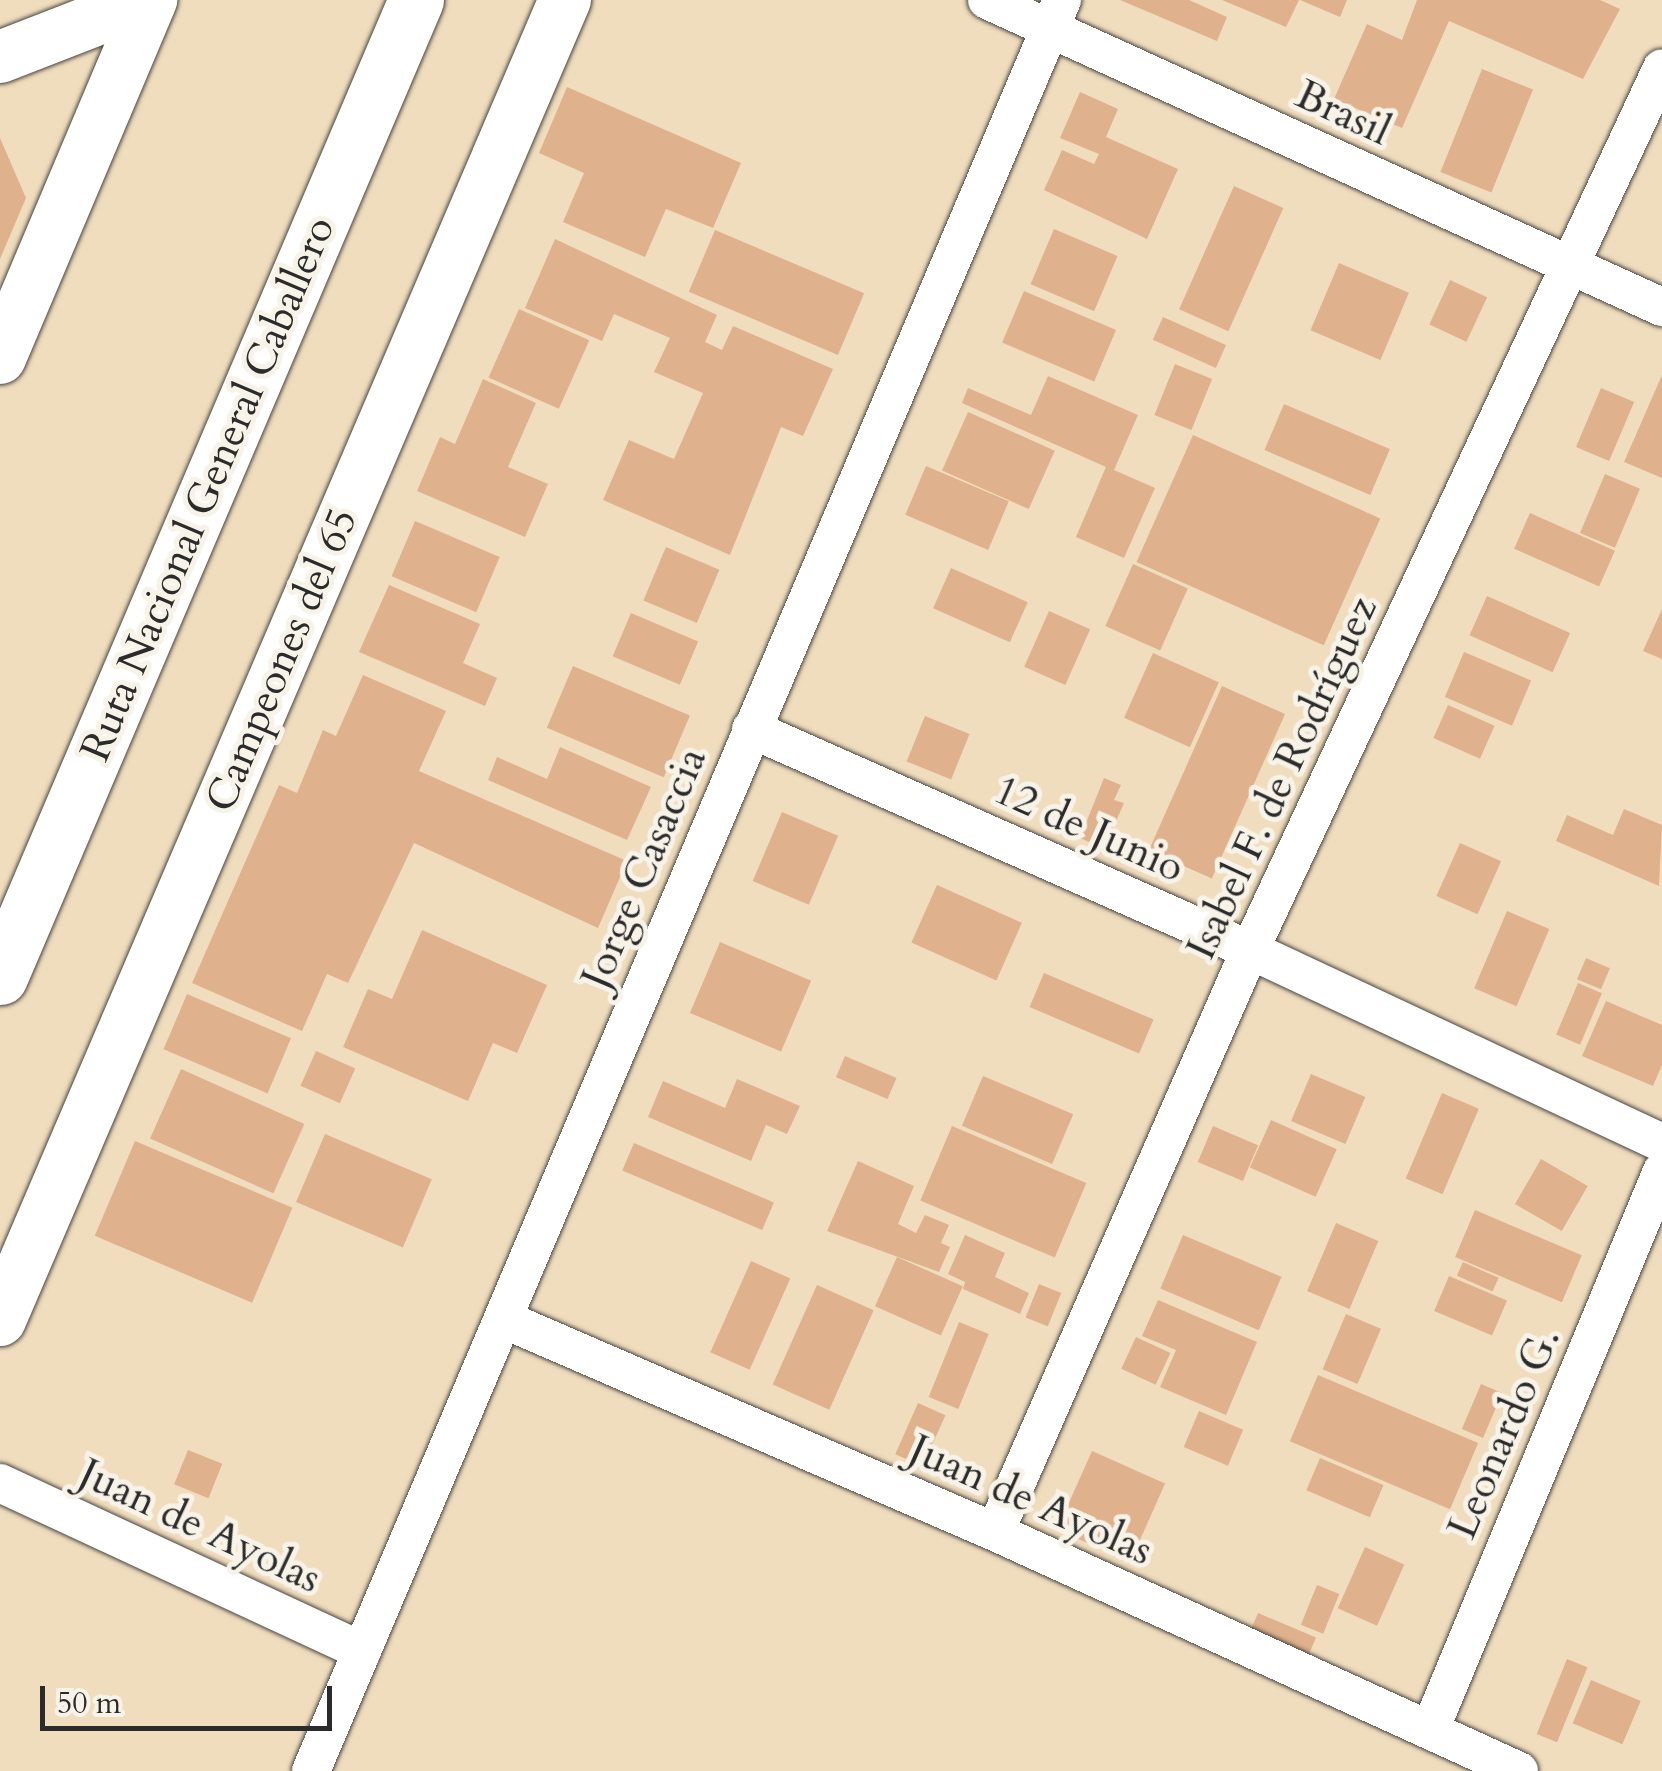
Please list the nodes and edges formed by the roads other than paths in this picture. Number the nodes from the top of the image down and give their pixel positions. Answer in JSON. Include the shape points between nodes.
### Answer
{"nodes":[{"id":1,"x":149,"y":0,"type":"edge"},
{"id":2,"x":416,"y":0,"type":"edge"},
{"id":3,"x":565,"y":0,"type":"edge"},
{"id":4,"x":988,"y":0,"type":"edge"},
{"id":5,"x":1056,"y":14,"type":"edge"},
{"id":6,"x":0,"y":57,"type":"edge"},
{"id":7,"x":1662,"y":68,"type":"edge"},
{"id":8,"x":1570,"y":266,"type":"junction"},
{"id":9,"x":1662,"y":307,"type":"edge"},
{"id":10,"x":0,"y":358,"type":"edge"},
{"id":11,"x":751,"y":728,"type":"junction"},
{"id":12,"x":1250,"y":950,"type":"junction"},
{"id":13,"x":0,"y":977,"type":"edge"},
{"id":14,"x":1662,"y":1142,"type":"edge"},
{"id":15,"x":1662,"y":1171,"type":"edge"},
{"id":16,"x":503,"y":1319,"type":"junction"},
{"id":17,"x":0,"y":1320,"type":"edge"},
{"id":18,"x":0,"y":1483,"type":"edge"},
{"id":19,"x":995,"y":1532,"type":"junction"},
{"id":20,"x":362,"y":1651,"type":"junction"},
{"id":21,"x":1430,"y":1730,"type":"junction"},
{"id":22,"x":311,"y":1771,"type":"edge"},
{"id":23,"x":1519,"y":1771,"type":"edge"}],
"edges":[{"from":1,"to":6,"type":"street"},
{"from":1,"to":10,"type":"street"},
{"from":2,"to":13,"type":"highway","name":"Ruta Nacional General Caballero"},
{"from":3,"to":17,"type":"street","name":"Campeones del 65"},
{"from":4,"to":5,"type":"street","name":"Brasil"},
{"from":5,"to":8,"type":"street","name":"Brasil"},
{"from":5,"to":11,"type":"street","name":"Jorge Casaccia"},
{"from":7,"to":8,"type":"street","name":"Isabel F. de Rodríguez"},
{"from":8,"to":9,"type":"street","name":"Brasil"},
{"from":8,"to":12,"type":"street","name":"Isabel F. de Rodríguez"},
{"from":11,"to":12,"type":"street","name":"12 de Junio"},
{"from":11,"to":16,"type":"street","name":"Jorge Casaccia"},
{"from":12,"to":14,"type":"street","name":"12 de Junio"},
{"from":12,"to":19,"type":"street","name":"Isabel F. de Rodríguez"},
{"from":15,"to":21,"type":"street","name":"Leonardo G."},
{"from":16,"to":19,"type":"street","name":"Juan de Ayolas"},
{"from":16,"to":20,"type":"street","name":"Jorge Casaccia"},
{"from":18,"to":20,"type":"street","name":"Juan de Ayolas"},
{"from":19,"to":21,"type":"street","name":"Juan de Ayolas"},
{"from":20,"to":22,"type":"street","name":"Jorge Casaccia"},
{"from":21,"to":23,"type":"street","name":"Juan de Ayolas"}]}
